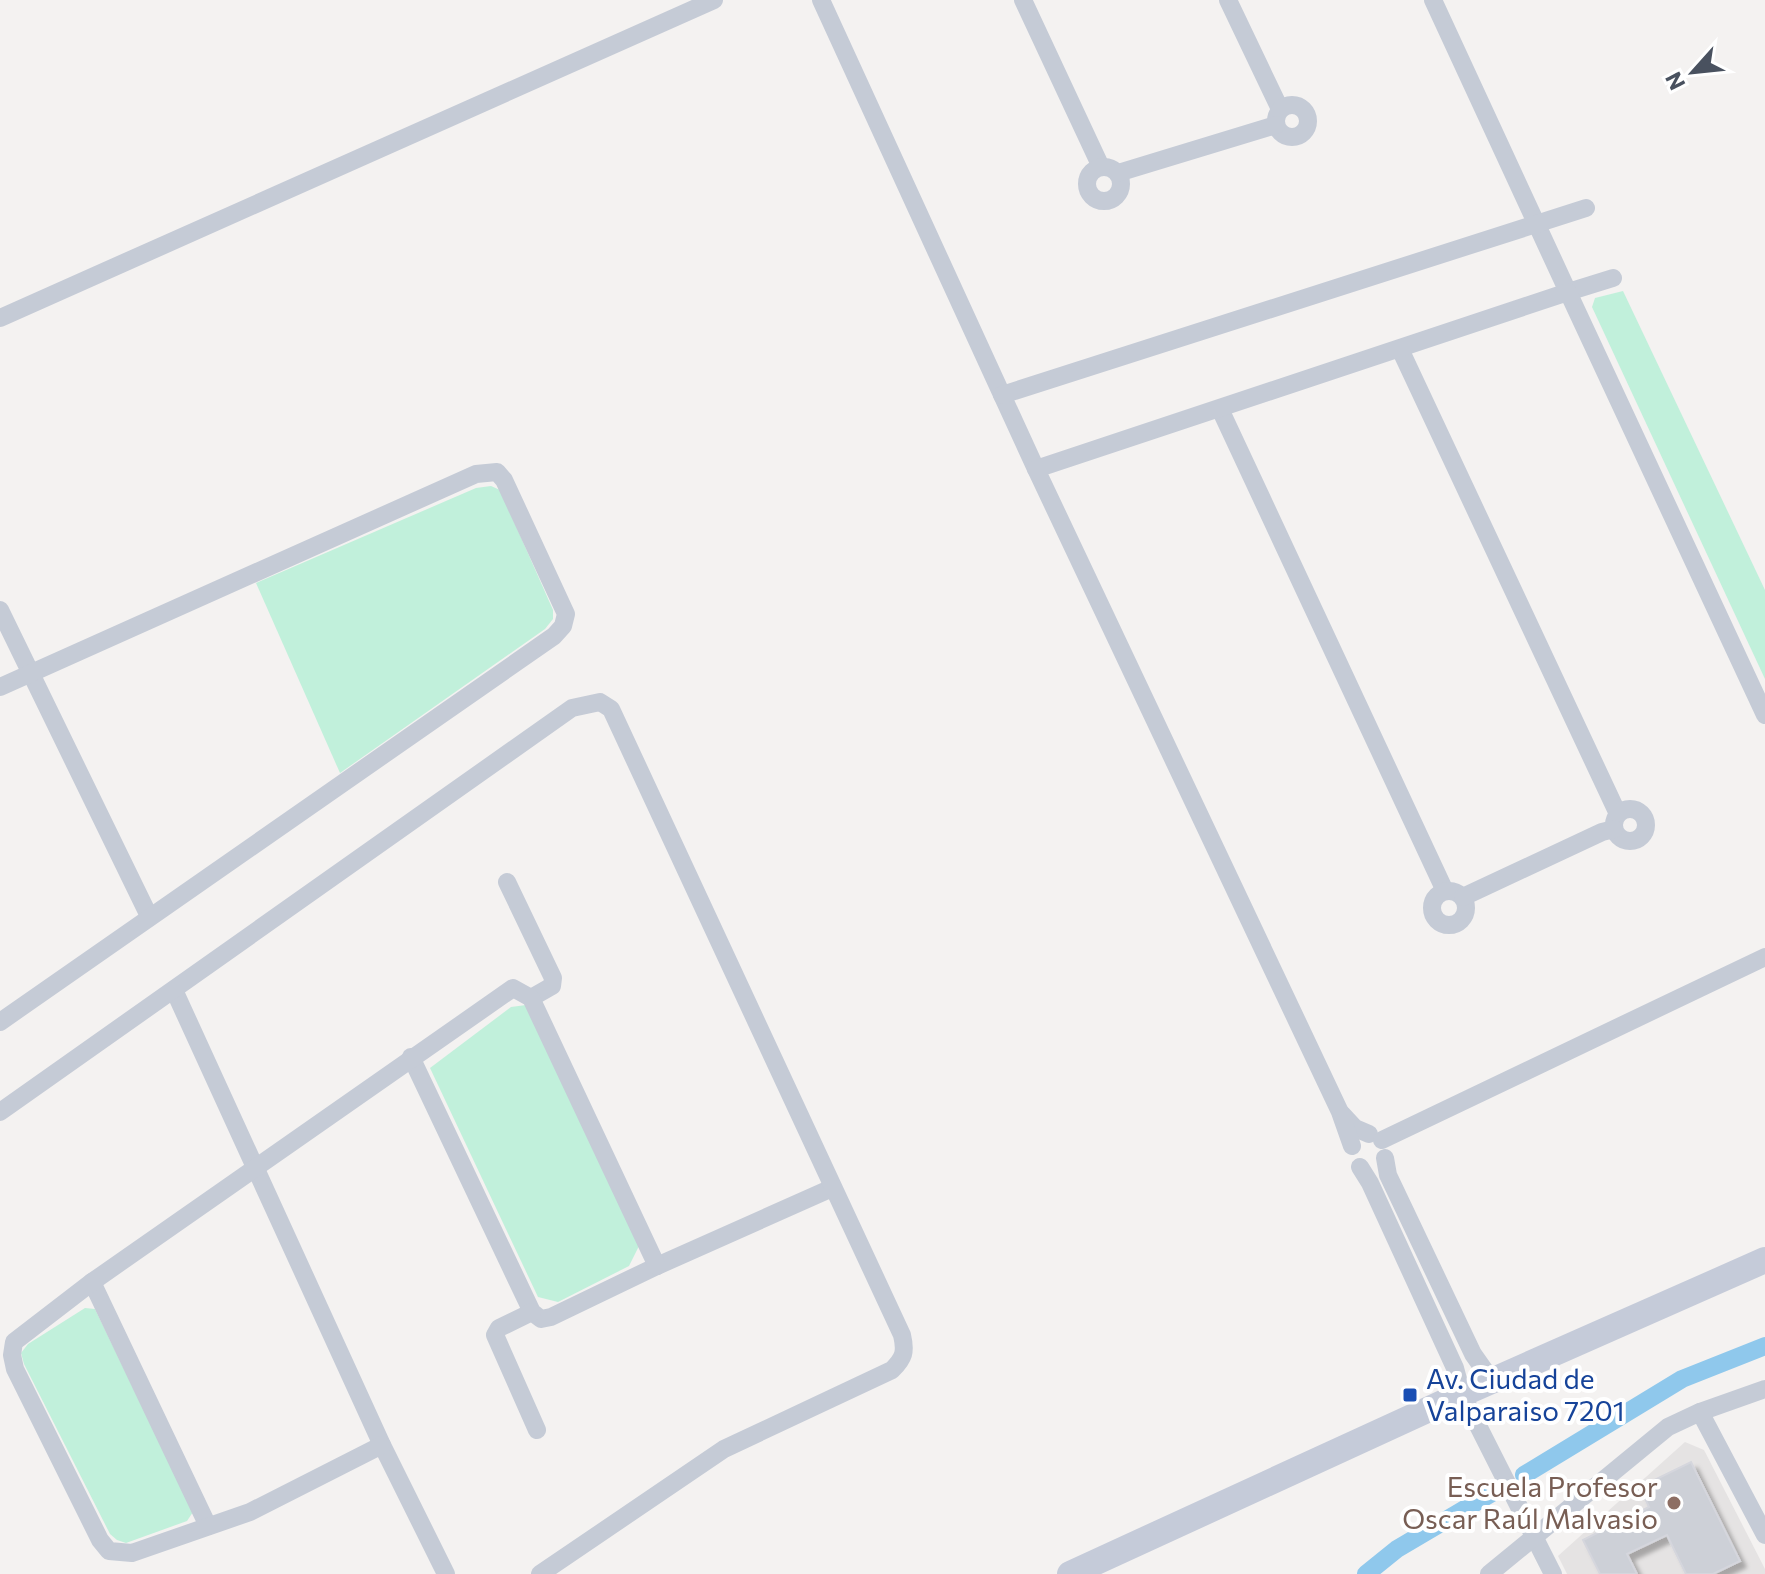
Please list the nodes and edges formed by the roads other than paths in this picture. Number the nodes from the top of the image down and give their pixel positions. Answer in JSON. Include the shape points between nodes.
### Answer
{"nodes":[{"id":1,"x":714,"y":0,"type":"edge"},
{"id":2,"x":821,"y":0,"type":"edge"},
{"id":3,"x":1023,"y":0,"type":"edge"},
{"id":4,"x":1228,"y":0,"type":"edge"},
{"id":5,"x":1433,"y":0,"type":"edge"},
{"id":6,"x":1586,"y":208,"type":"dead end"},
{"id":7,"x":1537,"y":224,"type":"junction"},
{"id":8,"x":1613,"y":278,"type":"dead end"},
{"id":9,"x":1568,"y":292,"type":"junction"},
{"id":10,"x":0,"y":318,"type":"edge"},
{"id":11,"x":1400,"y":349,"type":"junction"},
{"id":12,"x":1002,"y":395,"type":"junction"},
{"id":13,"x":1220,"y":409,"type":"junction"},
{"id":14,"x":1036,"y":469,"type":"junction"},
{"id":15,"x":0,"y":610,"type":"edge"},
{"id":16,"x":30,"y":673,"type":"junction"},
{"id":17,"x":0,"y":687,"type":"edge"},
{"id":18,"x":1765,"y":715,"type":"edge"},
{"id":19,"x":507,"y":882,"type":"dead end"},
{"id":20,"x":149,"y":916,"type":"junction"},
{"id":21,"x":1765,"y":957,"type":"edge"},
{"id":22,"x":174,"y":990,"type":"junction"},
{"id":23,"x":531,"y":998,"type":"junction"},
{"id":24,"x":0,"y":1022,"type":"edge"},
{"id":25,"x":411,"y":1057,"type":"junction"},
{"id":26,"x":0,"y":1112,"type":"edge"},
{"id":27,"x":1340,"y":1112,"type":"junction"},
{"id":28,"x":1379,"y":1144,"type":"junction"},
{"id":29,"x":1352,"y":1146,"type":"junction"},
{"id":30,"x":1360,"y":1167,"type":"junction"},
{"id":31,"x":255,"y":1168,"type":"junction"},
{"id":32,"x":832,"y":1188,"type":"junction"},
{"id":33,"x":1765,"y":1260,"type":"edge"},
{"id":34,"x":657,"y":1266,"type":"junction"},
{"id":35,"x":92,"y":1282,"type":"junction"},
{"id":36,"x":532,"y":1312,"type":"junction"},
{"id":37,"x":1492,"y":1381,"type":"junction"},
{"id":38,"x":1765,"y":1389,"type":"edge"},
{"id":39,"x":1462,"y":1394,"type":"junction"},
{"id":40,"x":1700,"y":1412,"type":"junction"},
{"id":41,"x":537,"y":1430,"type":"dead end"},
{"id":42,"x":382,"y":1445,"type":"junction"},
{"id":43,"x":208,"y":1526,"type":"junction"},
{"id":44,"x":1765,"y":1535,"type":"edge"},
{"id":45,"x":1534,"y":1538,"type":"junction"},
{"id":46,"x":446,"y":1574,"type":"edge"},
{"id":47,"x":540,"y":1574,"type":"edge"},
{"id":48,"x":1070,"y":1574,"type":"edge"},
{"id":49,"x":1489,"y":1574,"type":"edge"},
{"id":50,"x":1553,"y":1574,"type":"edge"}],
"edges":[{"from":1,"to":10,"type":"street"},
{"from":2,"to":12,"type":"street"},
{"from":3,"to":4,"type":"street","via":[[1109,170],[1278,117]]},
{"from":5,"to":7,"type":"street"},
{"from":6,"to":7,"type":"street"},
{"from":7,"to":9,"type":"street"},
{"from":7,"to":12,"type":"street"},
{"from":8,"to":9,"type":"street"},
{"from":9,"to":11,"type":"street"},
{"from":9,"to":18,"type":"street"},
{"from":11,"to":13,"type":"street"},
{"from":11,"to":13,"type":"street","via":[[1616,822],[1454,894]]},
{"from":12,"to":14,"type":"street"},
{"from":13,"to":14,"type":"street"},
{"from":14,"to":27,"type":"street"},
{"from":15,"to":16,"type":"street"},
{"from":16,"to":17,"type":"street"},
{"from":16,"to":20,"type":"street"},
{"from":16,"to":20,"type":"street","via":[[476,474],[497,472],[504,480],[562,602],[563,626]]},
{"from":19,"to":23,"type":"street","via":[[553,978],[552,986]]},
{"from":20,"to":24,"type":"street"},
{"from":21,"to":28,"type":"street"},
{"from":22,"to":26,"type":"street"},
{"from":22,"to":31,"type":"street"},
{"from":22,"to":32,"type":"street","via":[[572,708],[600,702],[611,709]]},
{"from":23,"to":25,"type":"street","via":[[513,988]]},
{"from":23,"to":34,"type":"street"},
{"from":25,"to":31,"type":"street"},
{"from":25,"to":36,"type":"street"},
{"from":27,"to":28,"type":"street"},
{"from":27,"to":29,"type":"street"},
{"from":28,"to":29,"type":"street","via":[[1359,1136]]},
{"from":28,"to":30,"type":"street","via":[[1377,1166]]},
{"from":28,"to":37,"type":"street","via":[[1388,1175],[1473,1354]]},
{"from":29,"to":30,"type":"street","via":[[1352,1158]]},
{"from":30,"to":39,"type":"street","via":[[1455,1368]]},
{"from":31,"to":35,"type":"street"},
{"from":31,"to":42,"type":"street"},
{"from":32,"to":34,"type":"street"},
{"from":32,"to":47,"type":"street","via":[[902,1335],[903,1358],[892,1370],[724,1449]]},
{"from":33,"to":37,"type":"main road"},
{"from":34,"to":36,"type":"street","via":[[551,1317],[541,1319]]},
{"from":35,"to":43,"type":"street"},
{"from":35,"to":43,"type":"street","via":[[14,1342],[15,1369],[109,1551],[132,1553]]},
{"from":36,"to":41,"type":"street","via":[[495,1335]]},
{"from":37,"to":39,"type":"main road"},
{"from":38,"to":40,"type":"street"},
{"from":39,"to":45,"type":"street"},
{"from":39,"to":48,"type":"main road"},
{"from":40,"to":44,"type":"street"},
{"from":40,"to":45,"type":"street","via":[[1652,1438]]},
{"from":42,"to":43,"type":"street","via":[[250,1512]]},
{"from":42,"to":46,"type":"street"},
{"from":45,"to":49,"type":"street"},
{"from":45,"to":50,"type":"street"}]}
